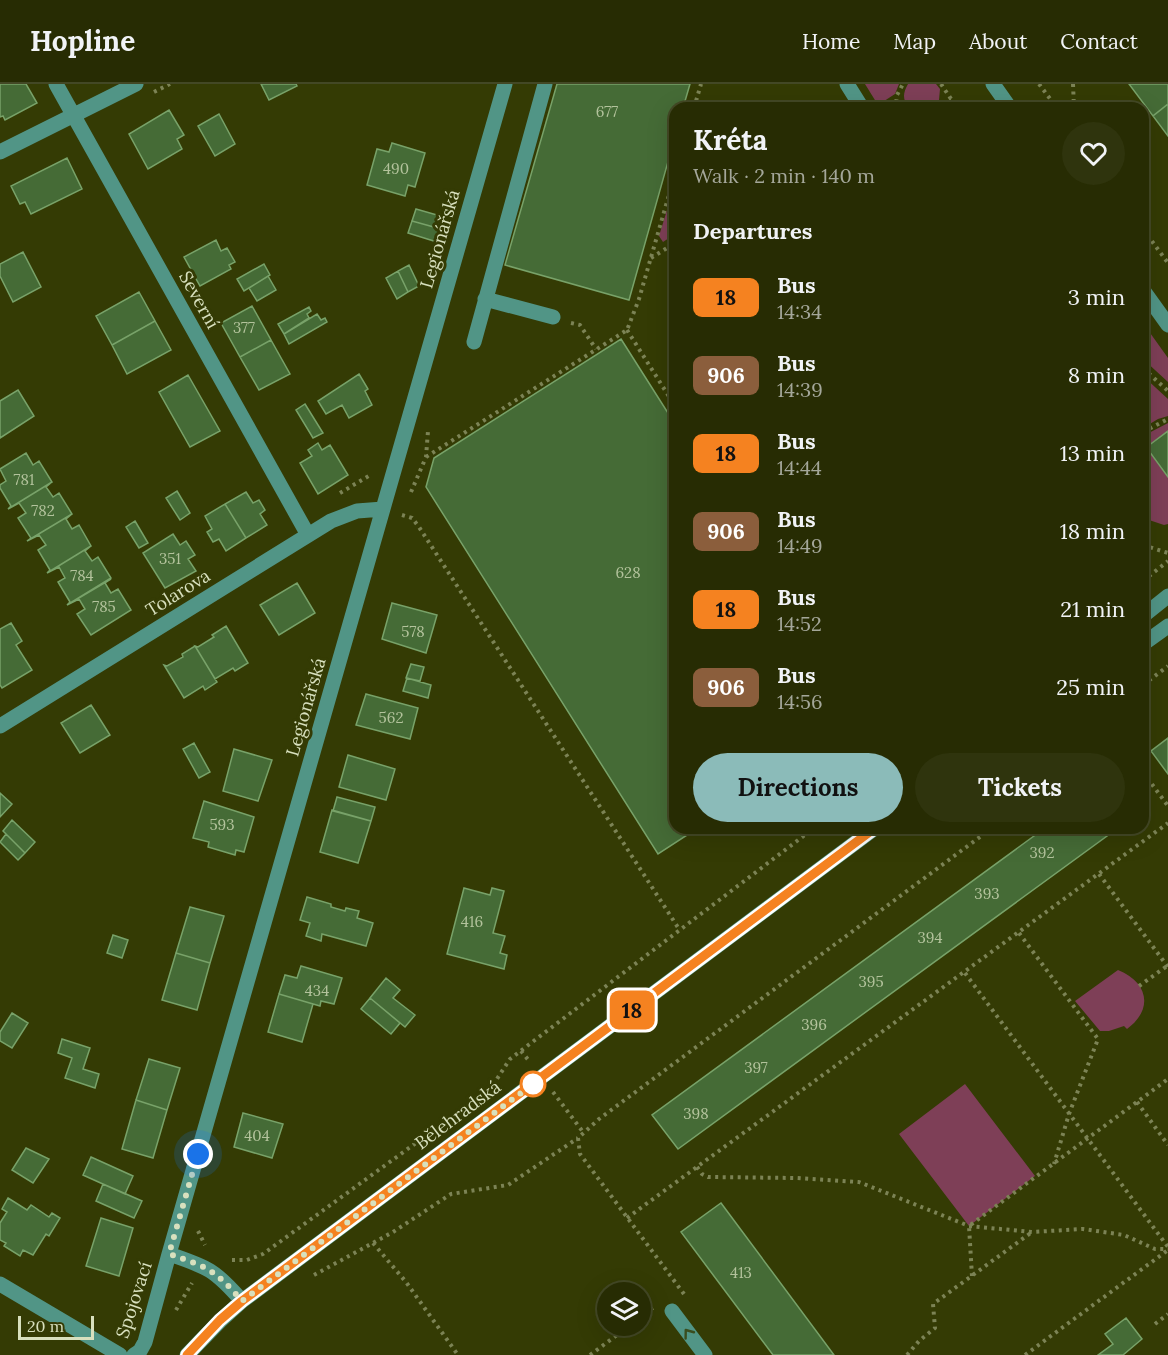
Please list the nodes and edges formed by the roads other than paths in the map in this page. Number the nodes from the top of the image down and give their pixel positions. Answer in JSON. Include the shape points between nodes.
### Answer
{"nodes":[{"id":1,"x":56,"y":84,"type":"edge"},
{"id":2,"x":136,"y":84,"type":"edge"},
{"id":3,"x":505,"y":84,"type":"edge"},
{"id":4,"x":545,"y":84,"type":"edge"},
{"id":5,"x":847,"y":84,"type":"edge"},
{"id":6,"x":993,"y":84,"type":"edge"},
{"id":7,"x":858,"y":102,"type":"edge"},
{"id":8,"x":1005,"y":102,"type":"edge"},
{"id":9,"x":73,"y":115,"type":"junction"},
{"id":10,"x":0,"y":152,"type":"edge"},
{"id":11,"x":1149,"y":298,"type":"edge"},
{"id":12,"x":485,"y":299,"type":"junction"},
{"id":13,"x":554,"y":317,"type":"road end"},
{"id":14,"x":1168,"y":325,"type":"edge"},
{"id":15,"x":474,"y":342,"type":"dead end"},
{"id":16,"x":383,"y":509,"type":"junction"},
{"id":17,"x":308,"y":535,"type":"junction"},
{"id":18,"x":1168,"y":596,"type":"edge"},
{"id":19,"x":1149,"y":611,"type":"edge"},
{"id":20,"x":1168,"y":626,"type":"edge"},
{"id":21,"x":1149,"y":640,"type":"edge"},
{"id":22,"x":0,"y":726,"type":"edge"},
{"id":23,"x":868,"y":834,"type":"edge"},
{"id":24,"x":169,"y":1254,"type":"junction"},
{"id":25,"x":0,"y":1284,"type":"edge"},
{"id":26,"x":242,"y":1301,"type":"junction"},
{"id":27,"x":672,"y":1311,"type":"dead end"},
{"id":28,"x":120,"y":1355,"type":"edge"},
{"id":29,"x":134,"y":1355,"type":"edge"},
{"id":30,"x":187,"y":1355,"type":"edge"},
{"id":31,"x":705,"y":1355,"type":"edge"}],
"edges":[{"from":1,"to":9,"type":"street","name":"Severní"},
{"from":2,"to":9,"type":"street"},
{"from":3,"to":16,"type":"street","name":"Legionářská"},
{"from":4,"to":12,"type":"street"},
{"from":5,"to":7,"type":"street"},
{"from":6,"to":8,"type":"street"},
{"from":9,"to":10,"type":"street"},
{"from":9,"to":17,"type":"street","name":"Severní"},
{"from":11,"to":14,"type":"street"},
{"from":12,"to":13,"type":"street"},
{"from":12,"to":15,"type":"street"},
{"from":16,"to":17,"type":"street","name":"Tolarova","via":[[357,510]]},
{"from":16,"to":24,"type":"street","name":"Legionářská"},
{"from":17,"to":22,"type":"street","name":"Tolarova"},
{"from":18,"to":19,"type":"street"},
{"from":20,"to":21,"type":"street"},
{"from":23,"to":26,"type":"street","name":"Bělehradská"},
{"from":24,"to":26,"type":"street","via":[[214,1271]]},
{"from":24,"to":29,"type":"street","name":"Spojovací","via":[[145,1342]]},
{"from":25,"to":28,"type":"street","name":"Spojovací"},
{"from":26,"to":30,"type":"street","name":"Bělehradská"},
{"from":31,"to":27,"type":"street","one_way":true}]}
